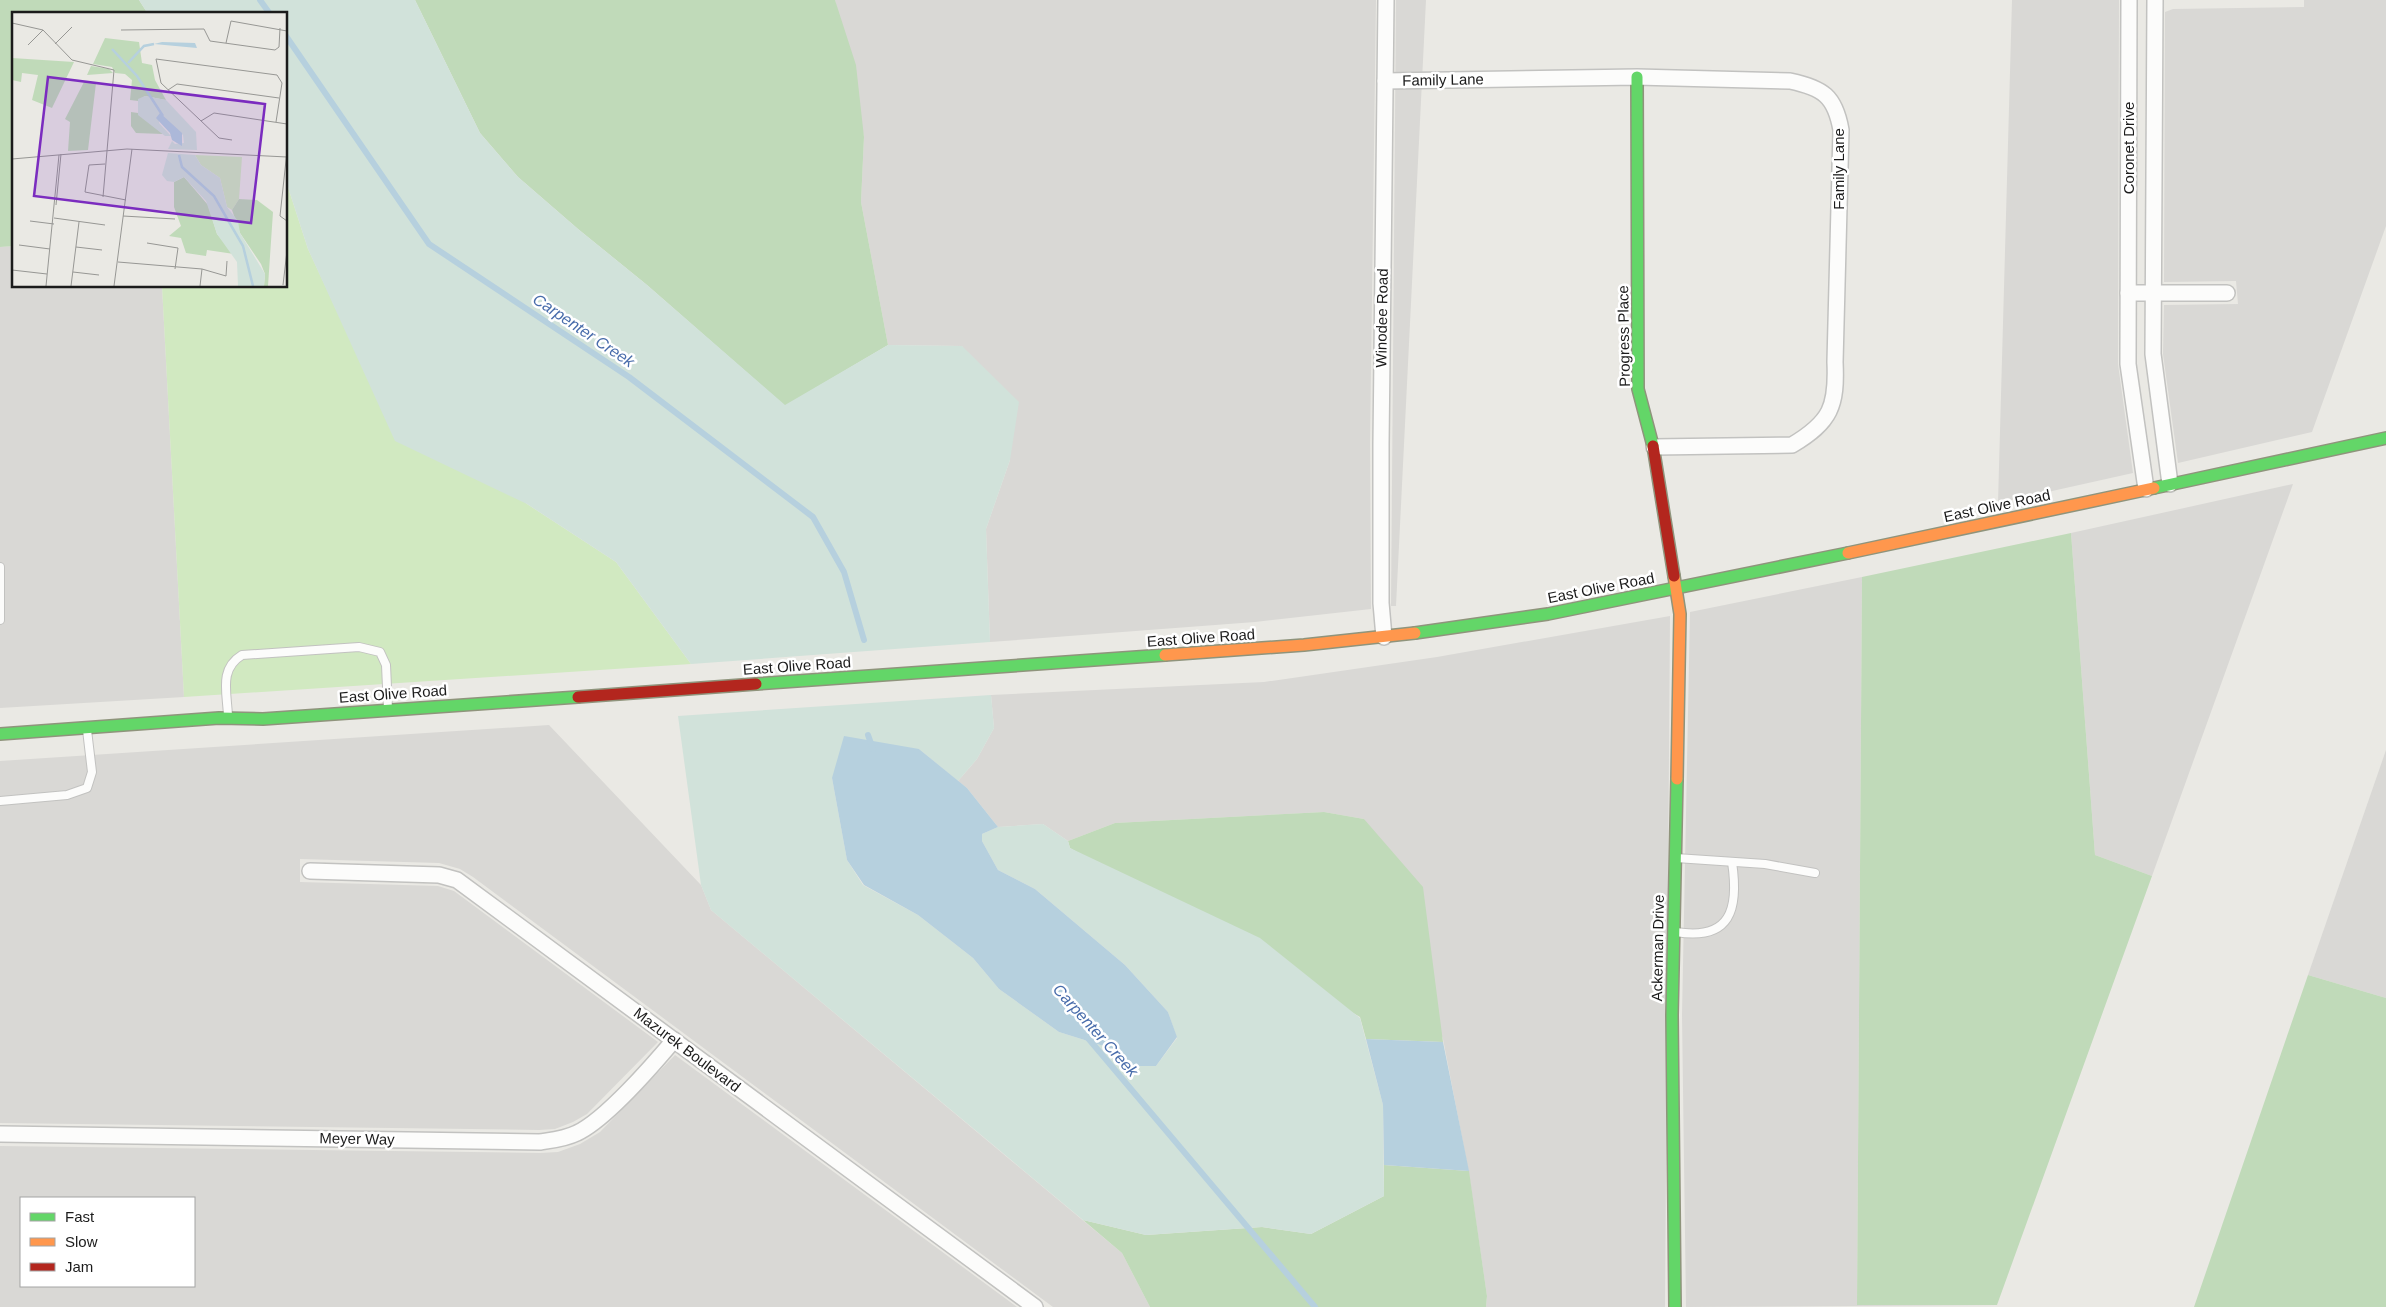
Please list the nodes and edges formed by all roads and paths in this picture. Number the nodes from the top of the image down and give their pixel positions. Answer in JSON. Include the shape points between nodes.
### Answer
{"nodes":[{"id":1,"x":1386,"y":0,"type":"edge"},
{"id":2,"x":2129,"y":1,"type":"edge"},
{"id":3,"x":2158,"y":1,"type":"edge"},
{"id":4,"x":1637,"y":77,"type":"junction"},
{"id":5,"x":1385,"y":80,"type":"junction"},
{"id":6,"x":2128,"y":293,"type":"junction"},
{"id":7,"x":2227,"y":293,"type":"dead end"},
{"id":8,"x":2154,"y":294,"type":"junction"},
{"id":9,"x":2386,"y":438,"type":"edge"},
{"id":10,"x":1654,"y":447,"type":"junction"},
{"id":11,"x":2170,"y":484,"type":"junction"},
{"id":12,"x":2146,"y":489,"type":"junction"},
{"id":13,"x":0,"y":567,"type":"edge"},
{"id":14,"x":1677,"y":589,"type":"junction"},
{"id":15,"x":0,"y":620,"type":"edge"},
{"id":16,"x":1384,"y":637,"type":"junction"},
{"id":17,"x":388,"y":709,"type":"junction"},
{"id":18,"x":228,"y":718,"type":"junction"},
{"id":19,"x":87,"y":728,"type":"junction"},
{"id":20,"x":0,"y":734,"type":"edge"},
{"id":21,"x":0,"y":801,"type":"edge"},
{"id":22,"x":1674,"y":858,"type":"junction"},
{"id":23,"x":1732,"y":862,"type":"junction"},
{"id":24,"x":310,"y":871,"type":"dead end"},
{"id":25,"x":1815,"y":873,"type":"dead end"},
{"id":26,"x":1673,"y":932,"type":"junction"},
{"id":27,"x":674,"y":1040,"type":"junction"},
{"id":28,"x":0,"y":1134,"type":"edge"},
{"id":29,"x":1035,"y":1307,"type":"edge"},
{"id":30,"x":1675,"y":1307,"type":"edge"}],
"edges":[{"from":1,"to":5,"type":"street","name":"Winodee Road"},
{"from":2,"to":3,"type":"street","name":"Coronet Drive"},
{"from":2,"to":6,"type":"street","name":"Coronet Drive"},
{"from":3,"to":8,"type":"street","name":"Coronet Drive"},
{"from":4,"to":5,"type":"street","name":"Family Lane"},
{"from":4,"to":10,"type":"street","name":"Progress Place","via":[[1638,389]]},
{"from":4,"to":10,"type":"street","name":"Family Lane","via":[[1790,81],[1812,86],[1827,96],[1838,110],[1841,130],[1836,389],[1831,411],[1809,436],[1792,445]]},
{"from":5,"to":16,"type":"street","name":"Winodee Road","via":[[1380,445]]},
{"from":6,"to":8,"type":"street"},
{"from":6,"to":12,"type":"street","name":"Coronet Drive","via":[[2128,364]]},
{"from":7,"to":8,"type":"street"},
{"from":8,"to":11,"type":"street","name":"Coronet Drive","via":[[2153,354]]},
{"from":9,"to":11,"type":"street","name":"East Olive Road"},
{"from":10,"to":14,"type":"street","name":"Progress Place"},
{"from":11,"to":12,"type":"street","name":"East Olive Road"},
{"from":12,"to":14,"type":"street","name":"East Olive Road"},
{"from":13,"to":15,"type":"lane"},
{"from":14,"to":16,"type":"street","name":"East Olive Road","via":[[1548,614]]},
{"from":14,"to":22,"type":"street","name":"Ackerman Drive","via":[[1680,614]]},
{"from":16,"to":17,"type":"street","name":"East Olive Road","via":[[1096,661]]},
{"from":17,"to":18,"type":"street","name":"East Olive Road","via":[[263,719]]},
{"from":17,"to":18,"type":"lane","via":[[386,665],[380,652],[359,647],[242,655],[226,670]]},
{"from":18,"to":19,"type":"street","name":"East Olive Road"},
{"from":19,"to":20,"type":"street","name":"East Olive Road"},
{"from":19,"to":21,"type":"lane","via":[[92,772],[87,788],[67,795]]},
{"from":22,"to":23,"type":"lane"},
{"from":22,"to":26,"type":"street","name":"Ackerman Drive"},
{"from":23,"to":25,"type":"lane"},
{"from":23,"to":26,"type":"lane","via":[[1735,896],[1730,912],[1718,928],[1707,934]]},
{"from":24,"to":27,"type":"street","name":"Mazurek Boulevard","via":[[439,875],[457,880]]},
{"from":26,"to":30,"type":"street","name":"Ackerman Drive"},
{"from":27,"to":28,"type":"street","name":"Meyer Way","via":[[593,1124],[557,1140]]},
{"from":27,"to":29,"type":"street","name":"Mazurek Boulevard"}]}
